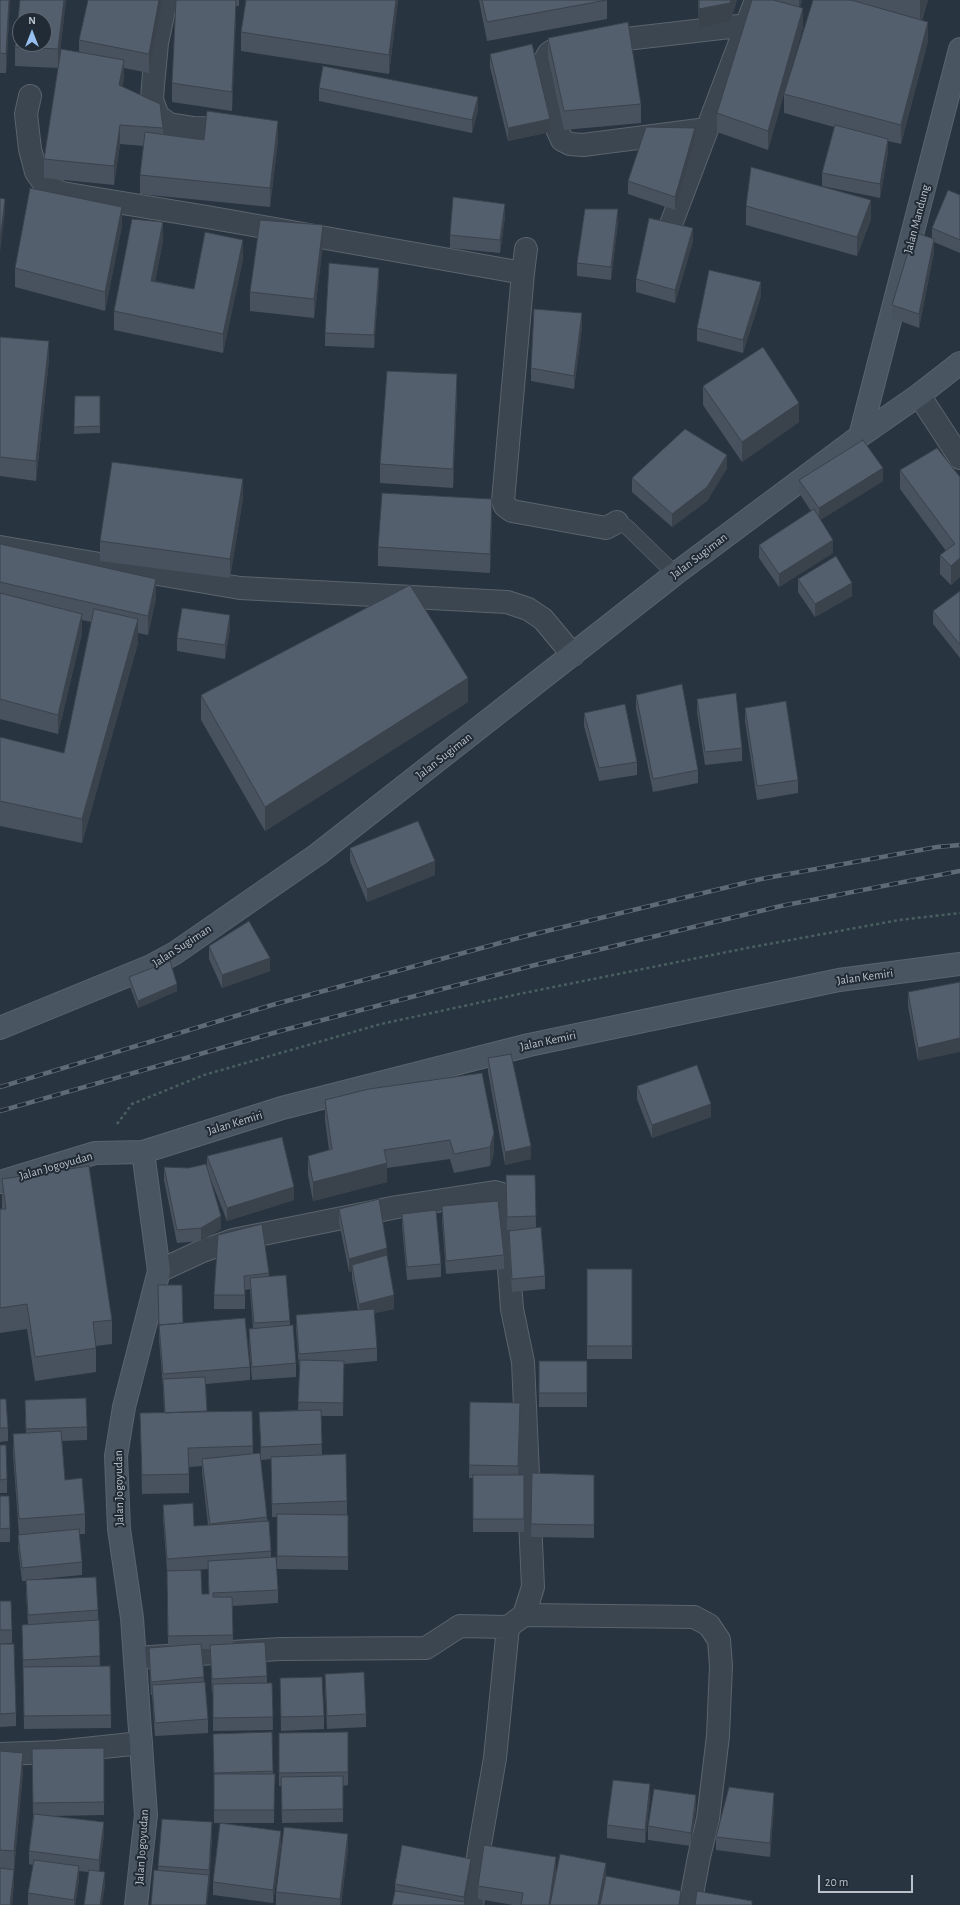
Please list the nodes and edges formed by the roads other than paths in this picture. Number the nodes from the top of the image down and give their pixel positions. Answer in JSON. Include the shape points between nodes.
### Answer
{"nodes":[{"id":1,"x":166,"y":0,"type":"edge"},
{"id":2,"x":756,"y":0,"type":"edge"},
{"id":3,"x":747,"y":25,"type":"junction"},
{"id":4,"x":960,"y":49,"type":"edge"},
{"id":5,"x":30,"y":96,"type":"dead end"},
{"id":6,"x":243,"y":129,"type":"edge"},
{"id":7,"x":707,"y":129,"type":"junction"},
{"id":8,"x":670,"y":227,"type":"edge"},
{"id":9,"x":526,"y":249,"type":"dead end"},
{"id":10,"x":523,"y":274,"type":"junction"},
{"id":11,"x":960,"y":363,"type":"edge"},
{"id":12,"x":919,"y":395,"type":"junction"},
{"id":13,"x":860,"y":436,"type":"junction"},
{"id":14,"x":960,"y":458,"type":"edge"},
{"id":15,"x":621,"y":524,"type":"joint"},
{"id":16,"x":0,"y":547,"type":"edge"},
{"id":17,"x":675,"y":574,"type":"junction"},
{"id":18,"x":573,"y":655,"type":"junction"},
{"id":19,"x":960,"y":964,"type":"edge"},
{"id":20,"x":0,"y":1028,"type":"edge"},
{"id":21,"x":144,"y":1152,"type":"junction"},
{"id":22,"x":0,"y":1182,"type":"edge"},
{"id":23,"x":159,"y":1271,"type":"junction"},
{"id":24,"x":516,"y":1621,"type":"junction"},
{"id":25,"x":135,"y":1658,"type":"junction"},
{"id":26,"x":141,"y":1743,"type":"junction"},
{"id":27,"x":0,"y":1754,"type":"edge"},
{"id":28,"x":136,"y":1905,"type":"edge"},
{"id":29,"x":472,"y":1905,"type":"edge"},
{"id":30,"x":690,"y":1905,"type":"edge"}],
"edges":[{"from":1,"to":6,"type":"street","via":[[157,43],[153,85],[152,100],[158,116],[169,124],[194,128]]},
{"from":2,"to":3,"type":"street"},
{"from":3,"to":7,"type":"street"},
{"from":3,"to":7,"type":"street","via":[[574,45],[554,50],[545,60],[544,71],[557,129],[562,140],[570,144],[583,145]]},
{"from":4,"to":13,"type":"main road","name":"Jalan Mandung"},
{"from":5,"to":10,"type":"street","via":[[26,114],[30,149],[36,172],[45,185],[62,193]]},
{"from":7,"to":8,"type":"street"},
{"from":9,"to":10,"type":"street"},
{"from":10,"to":15,"type":"street","via":[[503,500],[505,506],[512,510],[606,528]]},
{"from":11,"to":12,"type":"main road","name":"Jalan Sugiman"},
{"from":12,"to":13,"type":"main road","name":"Jalan Sugiman"},
{"from":12,"to":14,"type":"street"},
{"from":13,"to":17,"type":"main road","name":"Jalan Sugiman"},
{"from":15,"to":17,"type":"lane"},
{"from":16,"to":18,"type":"street","via":[[240,588],[507,602],[528,608],[543,618]]},
{"from":17,"to":18,"type":"main road","name":"Jalan Sugiman"},
{"from":18,"to":20,"type":"main road","name":"Jalan Sugiman","via":[[318,854],[175,952],[151,966]]},
{"from":19,"to":21,"type":"main road","name":"Jalan Kemiri","via":[[839,980],[529,1045],[282,1108]]},
{"from":21,"to":22,"type":"main road","name":"Jalan Jogoyudan","via":[[95,1153]]},
{"from":21,"to":23,"type":"main road","name":"Jalan Jogoyudan"},
{"from":23,"to":24,"type":"street","via":[[233,1240],[397,1207],[496,1192],[502,1194],[512,1309],[523,1362],[533,1587]]},
{"from":23,"to":25,"type":"main road","name":"Jalan Jogoyudan","via":[[124,1407],[116,1456],[119,1529]]},
{"from":24,"to":25,"type":"street","via":[[460,1626],[426,1648],[280,1649]]},
{"from":24,"to":29,"type":"street"},
{"from":24,"to":30,"type":"street","via":[[694,1617],[709,1625],[719,1640],[721,1666],[718,1736],[708,1819]]},
{"from":25,"to":26,"type":"main road","name":"Jalan Jogoyudan"},
{"from":26,"to":27,"type":"street","via":[[56,1752]]},
{"from":26,"to":28,"type":"main road","name":"Jalan Jogoyudan","via":[[146,1816]]}]}
